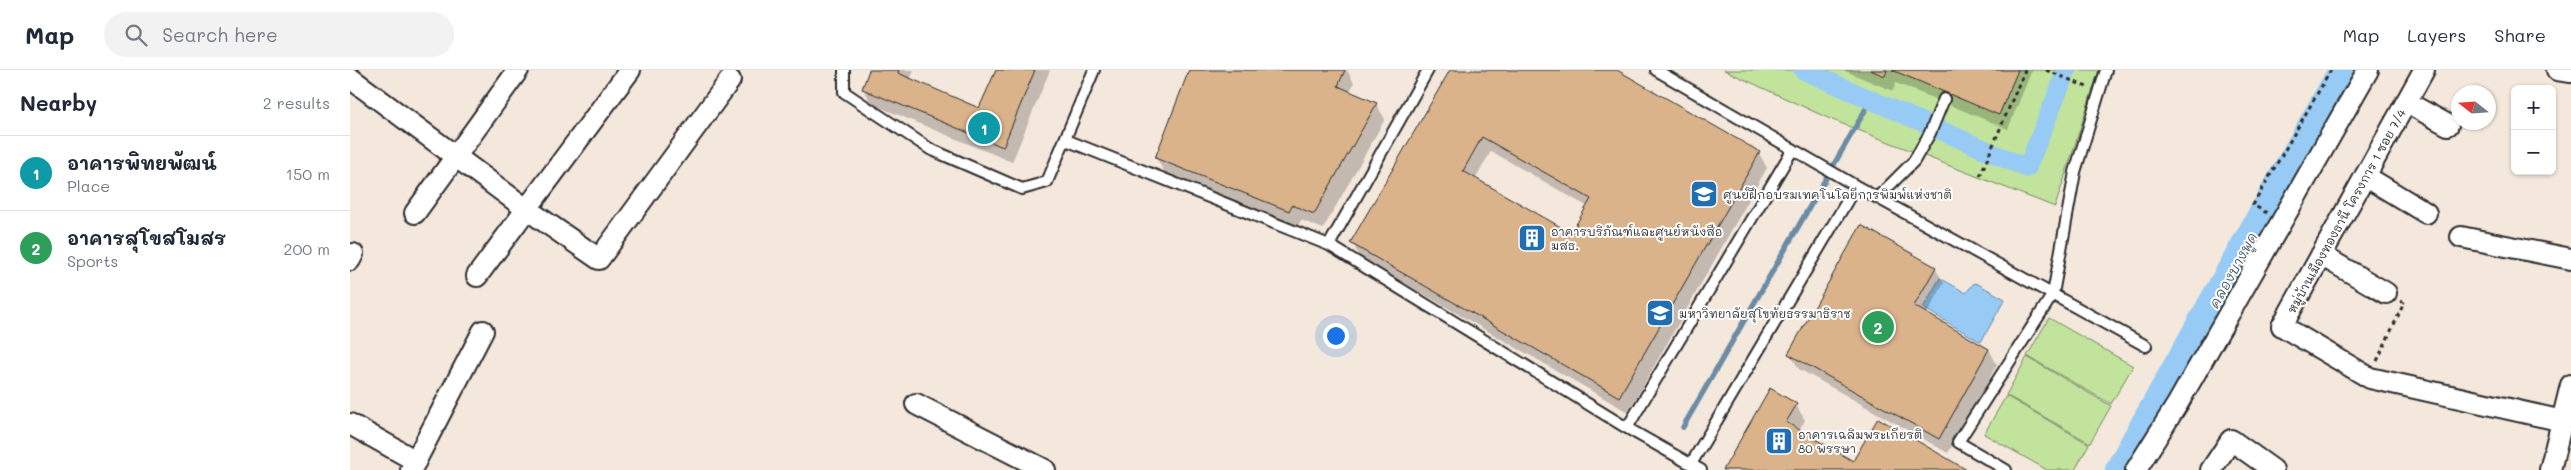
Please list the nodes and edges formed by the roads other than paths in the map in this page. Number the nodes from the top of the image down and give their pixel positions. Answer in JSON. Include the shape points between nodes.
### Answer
{"nodes":[{"id":1,"x":518,"y":70,"type":"edge"},
{"id":2,"x":630,"y":70,"type":"edge"},
{"id":3,"x":844,"y":70,"type":"edge"},
{"id":4,"x":1094,"y":70,"type":"edge"},
{"id":5,"x":1428,"y":70,"type":"edge"},
{"id":6,"x":1656,"y":70,"type":"edge"},
{"id":7,"x":2106,"y":70,"type":"edge"},
{"id":8,"x":2368,"y":70,"type":"edge"},
{"id":9,"x":2424,"y":70,"type":"edge"},
{"id":10,"x":2557,"y":70,"type":"edge"},
{"id":11,"x":2571,"y":72,"type":"edge"},
{"id":12,"x":350,"y":78,"type":"edge"},
{"id":13,"x":730,"y":80,"type":"dead end"},
{"id":14,"x":1944,"y":99,"type":"dead end"},
{"id":15,"x":2406,"y":102,"type":"junction"},
{"id":16,"x":2448,"y":125,"type":"dead end"},
{"id":17,"x":1066,"y":140,"type":"junction"},
{"id":18,"x":1793,"y":149,"type":"junction"},
{"id":19,"x":456,"y":157,"type":"junction"},
{"id":20,"x":2365,"y":176,"type":"junction"},
{"id":21,"x":1856,"y":186,"type":"junction"},
{"id":22,"x":1877,"y":198,"type":"junction"},
{"id":23,"x":526,"y":208,"type":"junction"},
{"id":24,"x":415,"y":213,"type":"dead end"},
{"id":25,"x":2426,"y":213,"type":"dead end"},
{"id":26,"x":2461,"y":237,"type":"dead end"},
{"id":27,"x":1329,"y":245,"type":"junction"},
{"id":28,"x":2321,"y":255,"type":"junction"},
{"id":29,"x":2571,"y":259,"type":"edge"},
{"id":30,"x":477,"y":276,"type":"dead end"},
{"id":31,"x":2386,"y":293,"type":"road end"},
{"id":32,"x":2053,"y":294,"type":"junction"},
{"id":33,"x":483,"y":331,"type":"dead end"},
{"id":34,"x":2146,"y":346,"type":"dead end"},
{"id":35,"x":2571,"y":385,"type":"edge"},
{"id":36,"x":916,"y":404,"type":"dead end"},
{"id":37,"x":2563,"y":421,"type":"junction"},
{"id":38,"x":350,"y":424,"type":"edge"},
{"id":39,"x":1627,"y":428,"type":"junction"},
{"id":40,"x":1690,"y":464,"type":"junction"},
{"id":41,"x":413,"y":465,"type":"edge"},
{"id":42,"x":1991,"y":467,"type":"edge"},
{"id":43,"x":1045,"y":470,"type":"edge"},
{"id":44,"x":1701,"y":470,"type":"edge"},
{"id":45,"x":2006,"y":470,"type":"edge"},
{"id":46,"x":2136,"y":470,"type":"edge"},
{"id":47,"x":2211,"y":470,"type":"edge"},
{"id":48,"x":2273,"y":470,"type":"edge"},
{"id":49,"x":2550,"y":470,"type":"edge"}],
"edges":[{"from":1,"to":19,"type":"street"},
{"from":2,"to":23,"type":"street"},
{"from":3,"to":17,"type":"lane","via":[[844,92],[930,149],[1022,189],[1047,182]]},
{"from":4,"to":17,"type":"lane"},
{"from":5,"to":27,"type":"lane"},
{"from":6,"to":18,"type":"lane"},
{"from":7,"to":32,"type":"lane","via":[[2075,172]]},
{"from":8,"to":46,"type":"street","via":[[2178,403]]},
{"from":9,"to":15,"type":"street","name":"หมู่บ้านเมืองทองธานี โครงการ 1 ซอย 7/4"},
{"from":10,"to":11,"type":"street"},
{"from":12,"to":19,"type":"street"},
{"from":13,"to":23,"type":"street","via":[[599,259]]},
{"from":14,"to":22,"type":"lane","via":[[1914,161]]},
{"from":15,"to":16,"type":"street"},
{"from":15,"to":20,"type":"street","name":"หมู่บ้านเมืองทองธานี โครงการ 1 ซอย 7/4"},
{"from":17,"to":27,"type":"lane"},
{"from":18,"to":21,"type":"lane"},
{"from":18,"to":39,"type":"lane"},
{"from":19,"to":23,"type":"street"},
{"from":19,"to":24,"type":"street"},
{"from":20,"to":25,"type":"street"},
{"from":20,"to":28,"type":"street","name":"หมู่บ้านเมืองทองธานี โครงการ 1 ซอย 7/4"},
{"from":21,"to":22,"type":"lane"},
{"from":21,"to":40,"type":"lane"},
{"from":22,"to":32,"type":"lane"},
{"from":23,"to":30,"type":"street"},
{"from":26,"to":29,"type":"street"},
{"from":27,"to":39,"type":"lane"},
{"from":28,"to":31,"type":"street"},
{"from":28,"to":37,"type":"street","name":"หมู่บ้านเมืองทองธานี โครงการ 1 ซอย 7/4","via":[[2282,326],[2370,378]]},
{"from":32,"to":34,"type":"lane"},
{"from":32,"to":42,"type":"lane","via":[[1958,442]]},
{"from":33,"to":41,"type":"street"},
{"from":35,"to":37,"type":"street"},
{"from":36,"to":43,"type":"street"},
{"from":37,"to":49,"type":"street"},
{"from":38,"to":41,"type":"street"},
{"from":39,"to":40,"type":"lane"},
{"from":40,"to":44,"type":"lane"},
{"from":42,"to":45,"type":"lane"},
{"from":47,"to":48,"type":"street","via":[[2231,440]]}]}
